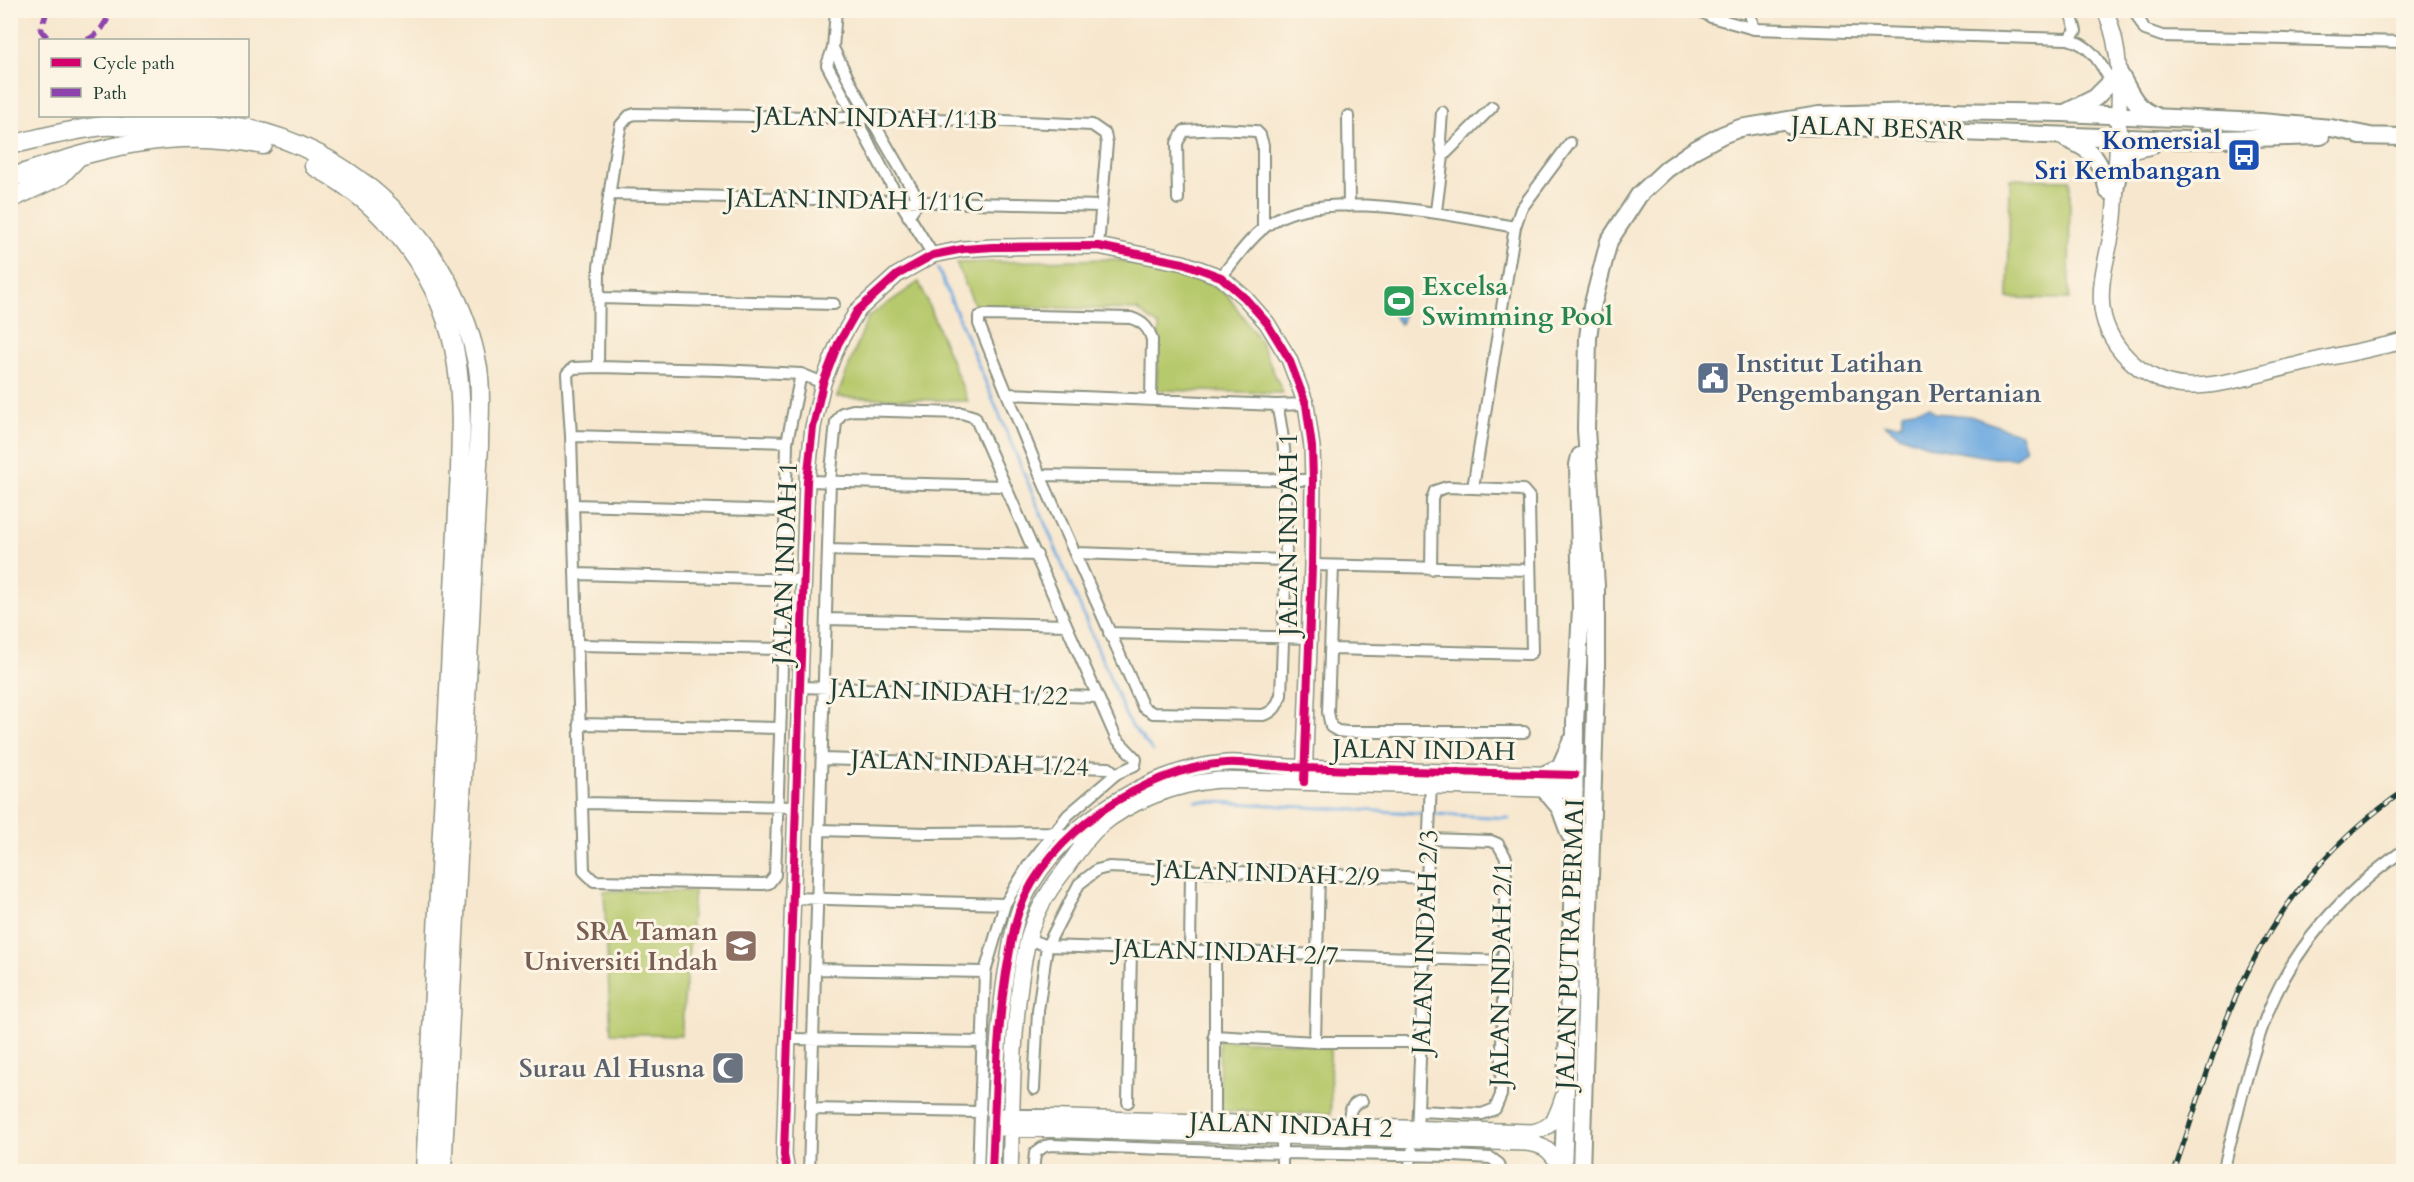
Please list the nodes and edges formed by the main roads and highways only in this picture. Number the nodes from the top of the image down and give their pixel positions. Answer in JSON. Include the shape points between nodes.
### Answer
{"nodes":[{"id":1,"x":2063,"y":113,"type":"junction"},
{"id":2,"x":2166,"y":119,"type":"junction"},
{"id":3,"x":1770,"y":123,"type":"junction"},
{"id":4,"x":138,"y":127,"type":"junction"},
{"id":5,"x":2055,"y":135,"type":"junction"},
{"id":6,"x":2370,"y":136,"type":"junction"},
{"id":7,"x":2403,"y":137,"type":"edge"},
{"id":8,"x":2185,"y":140,"type":"junction"},
{"id":9,"x":10,"y":145,"type":"edge"},
{"id":10,"x":81,"y":154,"type":"junction"},
{"id":11,"x":10,"y":166,"type":"edge"},
{"id":12,"x":10,"y":178,"type":"edge"},
{"id":13,"x":10,"y":199,"type":"edge"},
{"id":14,"x":1587,"y":429,"type":"junction"},
{"id":15,"x":1575,"y":723,"type":"junction"},
{"id":16,"x":1595,"y":728,"type":"junction"},
{"id":17,"x":1578,"y":782,"type":"junction"},
{"id":18,"x":1591,"y":829,"type":"junction"},
{"id":19,"x":1574,"y":850,"type":"junction"},
{"id":20,"x":1563,"y":1171,"type":"edge"},
{"id":21,"x":425,"y":1172,"type":"edge"},
{"id":22,"x":442,"y":1172,"type":"edge"},
{"id":23,"x":1581,"y":1172,"type":"edge"}],
"edges":[{"from":1,"to":2,"type":"main road","name":"JALAN BESAR"},
{"from":1,"to":2,"type":"main road","via":[[2095,98],[2112,79],[2142,110]]},
{"from":1,"to":3,"type":"main road","name":"JALAN BESAR","via":[[1867,112]]},
{"from":2,"to":6,"type":"main road","name":"JALAN BESAR","via":[[2331,128]]},
{"from":3,"to":5,"type":"main road","name":"JALAN BESAR"},
{"from":3,"to":14,"type":"main road","name":"JALAN PUTRA PERMAI","via":[[1740,129],[1694,150],[1639,195],[1623,218],[1610,241],[1592,307]]},
{"from":4,"to":9,"type":"highway","via":[[105,126]]},
{"from":4,"to":11,"type":"highway"},
{"from":4,"to":22,"type":"highway","via":[[198,123],[231,126],[283,139],[337,165],[377,194],[407,224],[446,281],[470,336],[478,369],[479,445]]},
{"from":5,"to":8,"type":"main road","name":"JALAN BESAR"},
{"from":5,"to":8,"type":"main road","via":[[2080,144],[2095,156],[2112,190],[2126,152]]},
{"from":6,"to":7,"type":"main road","name":"JALAN BESAR"},
{"from":6,"to":8,"type":"main road","name":"JALAN BESAR"},
{"from":10,"to":12,"type":"highway"},
{"from":10,"to":13,"type":"highway","via":[[60,176]]},
{"from":10,"to":21,"type":"highway","via":[[146,141],[222,138],[296,156],[350,189],[381,214],[415,254],[436,291],[450,330],[461,416],[460,470]]},
{"from":14,"to":15,"type":"main road","name":"JALAN PUTRA PERMAI","via":[[1578,465],[1581,608]]},
{"from":14,"to":16,"type":"main road","name":"JALAN PUTRA PERMAI","via":[[1596,586]]},
{"from":15,"to":17,"type":"main road","name":"JALAN PUTRA PERMAI"},
{"from":15,"to":19,"type":"main road","via":[[1564,761],[1545,782],[1560,808]]},
{"from":16,"to":17,"type":"main road","via":[[1587,743]]},
{"from":16,"to":18,"type":"main road","name":"JALAN PUTRA PERMAI"},
{"from":17,"to":18,"type":"main road","via":[[1587,790],[1587,822]]},
{"from":17,"to":19,"type":"main road","name":"JALAN PUTRA PERMAI"},
{"from":18,"to":23,"type":"main road","name":"JALAN PUTRA PERMAI"},
{"from":19,"to":20,"type":"main road","name":"JALAN PUTRA PERMAI"}]}
